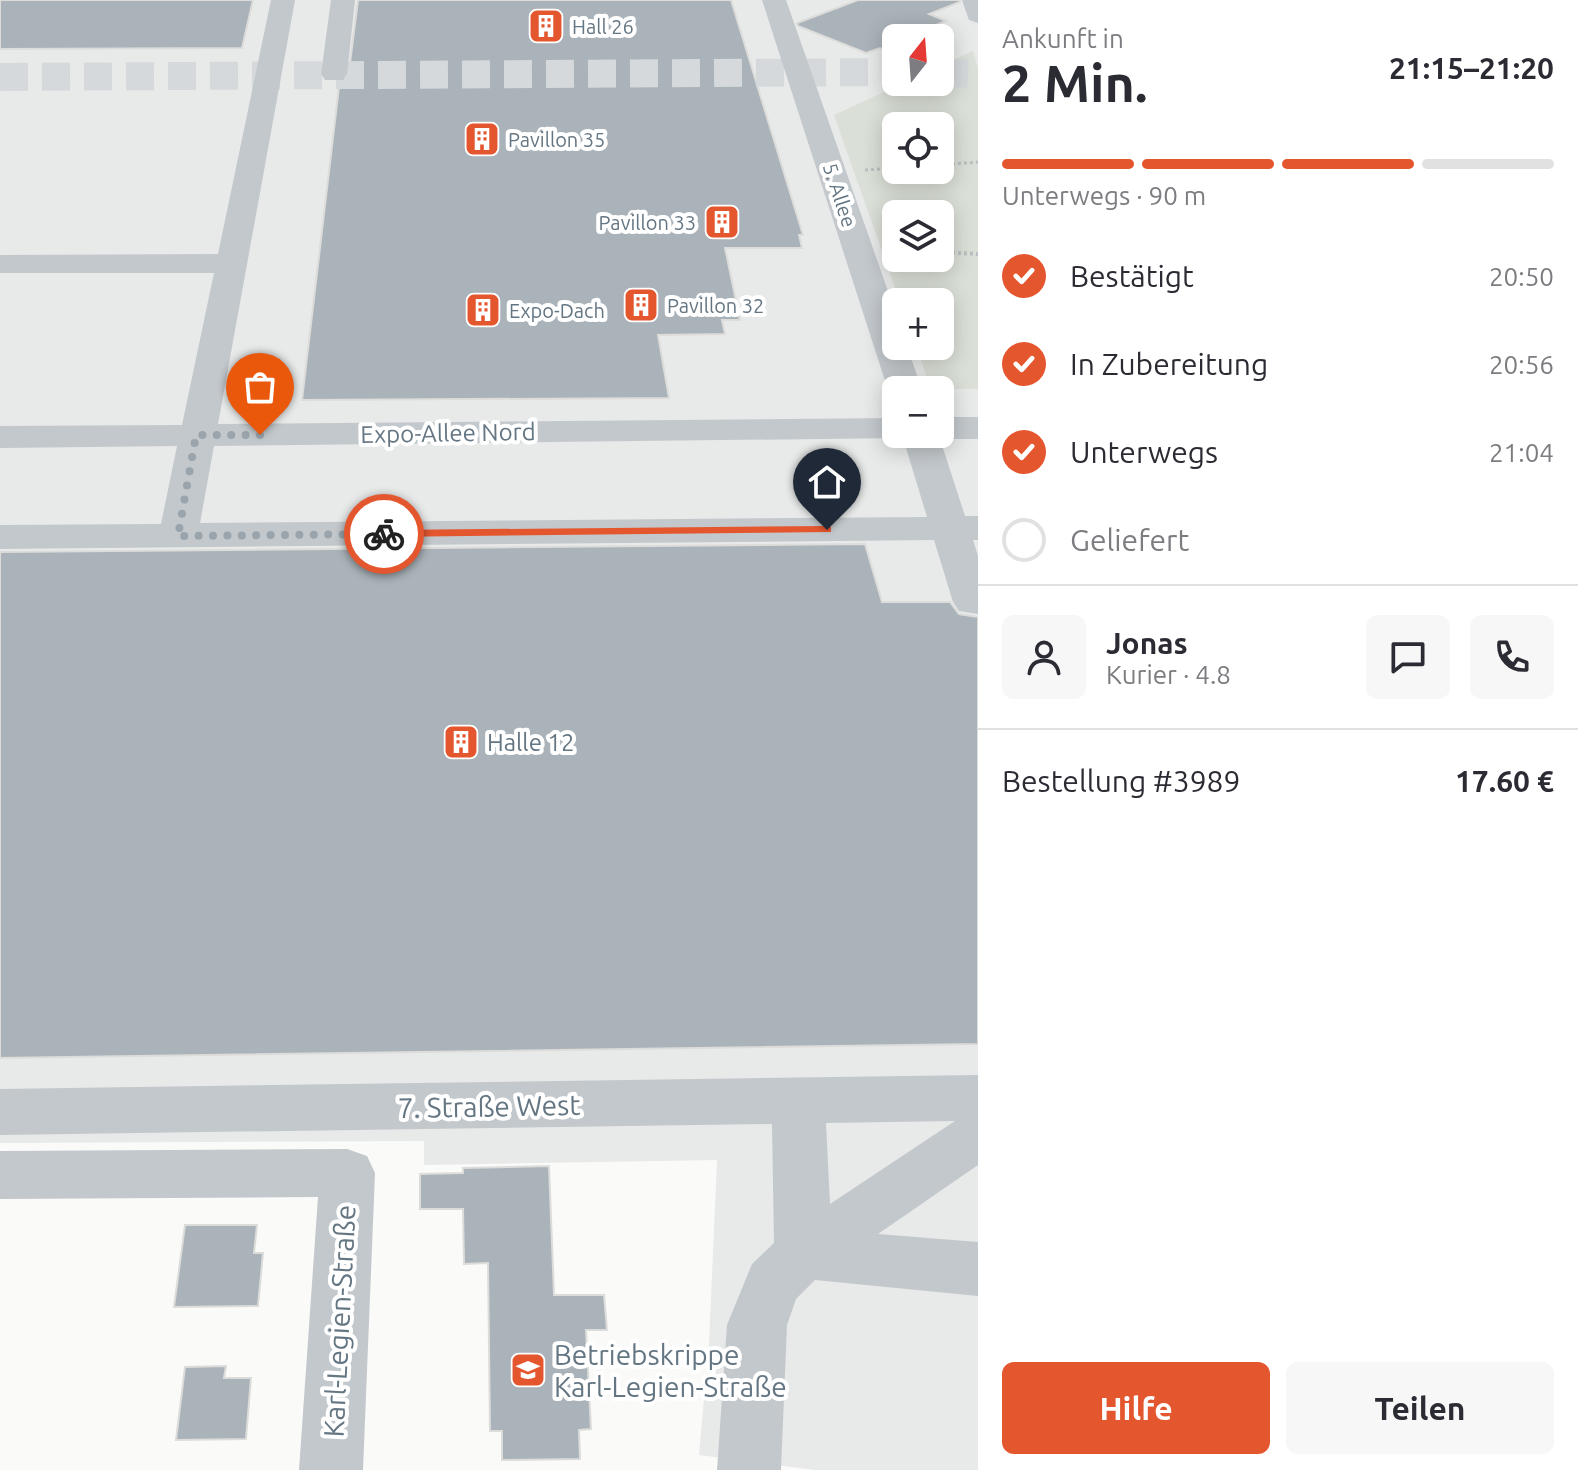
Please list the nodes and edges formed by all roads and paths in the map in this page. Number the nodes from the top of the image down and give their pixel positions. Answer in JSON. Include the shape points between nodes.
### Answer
{"nodes":[{"id":1,"x":283,"y":0,"type":"edge"},
{"id":2,"x":343,"y":0,"type":"edge"},
{"id":3,"x":774,"y":0,"type":"edge"},
{"id":4,"x":974,"y":0,"type":"edge"},
{"id":5,"x":978,"y":15,"type":"edge"},
{"id":6,"x":334,"y":74,"type":"dead end"},
{"id":7,"x":978,"y":162,"type":"edge"},
{"id":8,"x":954,"y":164,"type":"edge"},
{"id":9,"x":954,"y":253,"type":"edge"},
{"id":10,"x":978,"y":254,"type":"edge"},
{"id":11,"x":230,"y":263,"type":"junction"},
{"id":12,"x":0,"y":264,"type":"edge"},
{"id":13,"x":900,"y":376,"type":"edge"},
{"id":14,"x":954,"y":428,"type":"edge"},
{"id":15,"x":978,"y":428,"type":"edge"},
{"id":16,"x":882,"y":429,"type":"edge"},
{"id":17,"x":196,"y":435,"type":"junction"},
{"id":18,"x":0,"y":437,"type":"edge"},
{"id":19,"x":926,"y":448,"type":"edge"},
{"id":20,"x":964,"y":529,"type":"edge"},
{"id":21,"x":178,"y":536,"type":"junction"},
{"id":22,"x":0,"y":537,"type":"edge"},
{"id":23,"x":973,"y":602,"type":"dead end"},
{"id":24,"x":978,"y":1098,"type":"edge"},
{"id":25,"x":798,"y":1102,"type":"junction"},
{"id":26,"x":0,"y":1112,"type":"edge"},
{"id":27,"x":978,"y":1135,"type":"edge"},
{"id":28,"x":0,"y":1175,"type":"edge"},
{"id":29,"x":803,"y":1253,"type":"junction"},
{"id":30,"x":978,"y":1269,"type":"edge"},
{"id":31,"x":749,"y":1465,"type":"edge"},
{"id":32,"x":331,"y":1470,"type":"edge"}],
"edges":[{"from":1,"to":11,"type":"street"},
{"from":2,"to":6,"type":"street"},
{"from":3,"to":13,"type":"street","name":"5. Allee"},
{"from":4,"to":5,"type":"street"},
{"from":7,"to":8,"type":"path"},
{"from":9,"to":10,"type":"path"},
{"from":11,"to":12,"type":"street"},
{"from":11,"to":17,"type":"street"},
{"from":14,"to":15,"type":"street"},
{"from":16,"to":17,"type":"street","name":"Expo-Allee Nord"},
{"from":17,"to":18,"type":"street","name":"Expo-Allee Nord"},
{"from":17,"to":21,"type":"street"},
{"from":19,"to":20,"type":"street"},
{"from":20,"to":21,"type":"street"},
{"from":20,"to":23,"type":"street"},
{"from":21,"to":22,"type":"street"},
{"from":24,"to":25,"type":"street","name":"7. Straße West"},
{"from":25,"to":26,"type":"street","name":"7. Straße West"},
{"from":25,"to":29,"type":"street"},
{"from":27,"to":29,"type":"street"},
{"from":28,"to":32,"type":"street","name":"Karl-Legien-Straße","via":[[347,1173]]},
{"from":29,"to":30,"type":"street"},
{"from":29,"to":31,"type":"street","via":[[773,1283],[757,1325]]}]}
